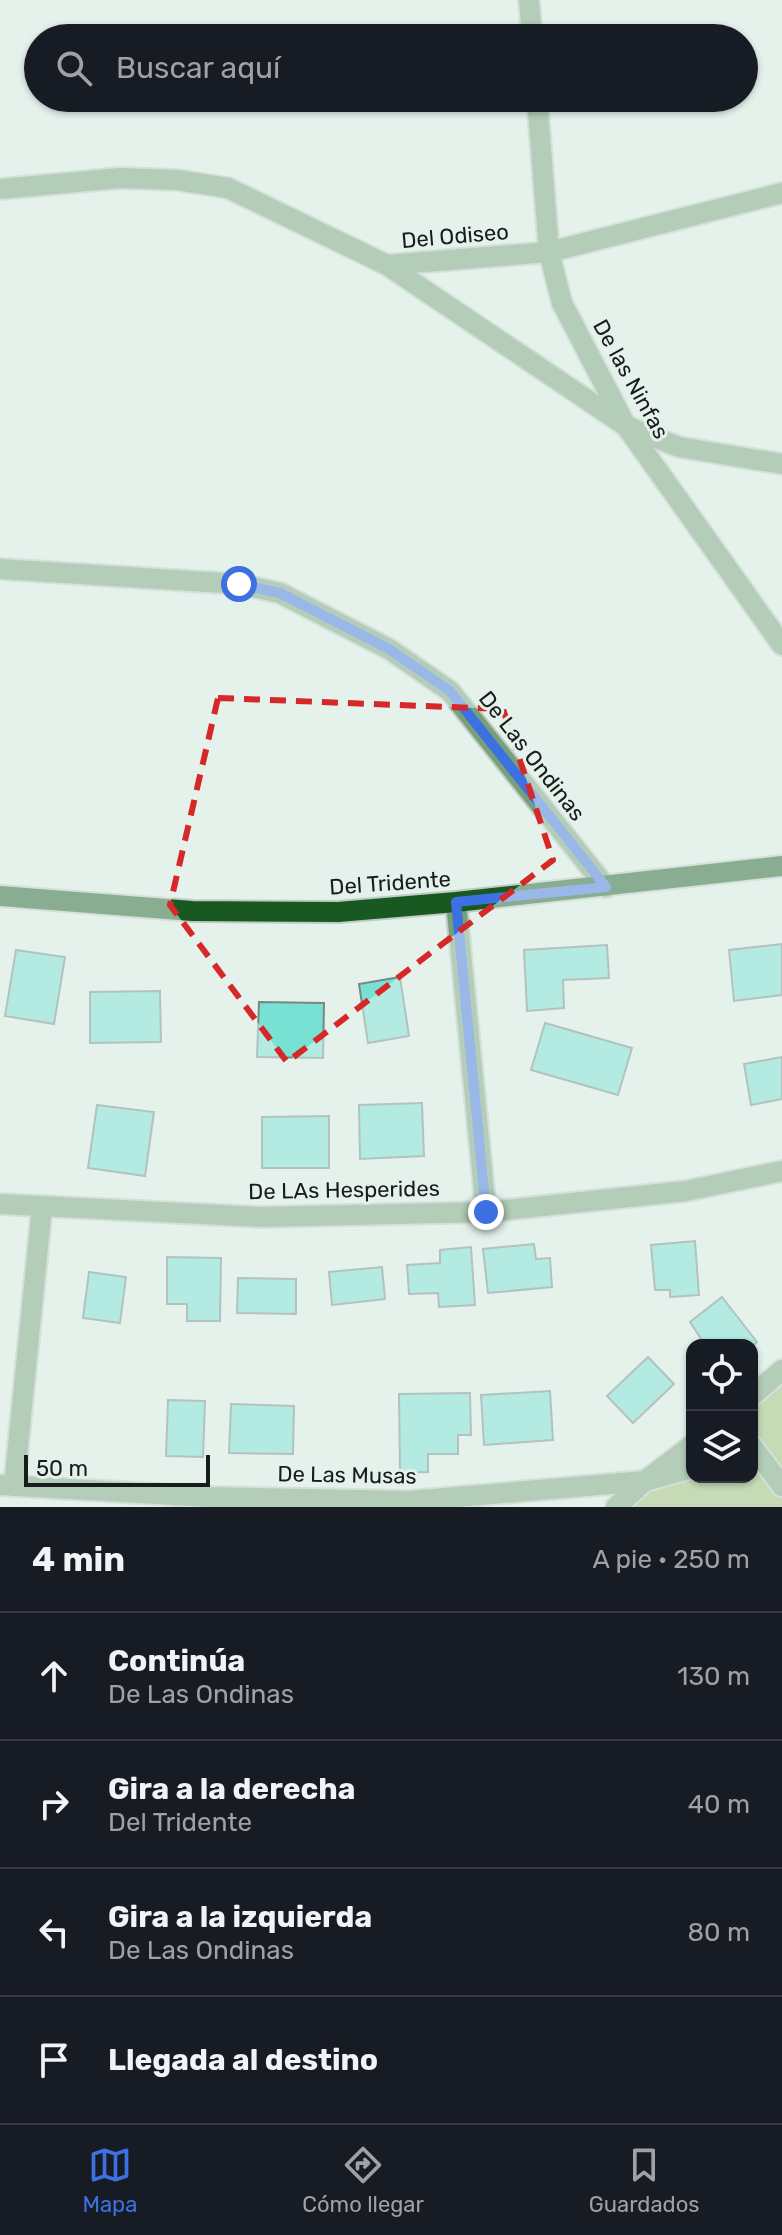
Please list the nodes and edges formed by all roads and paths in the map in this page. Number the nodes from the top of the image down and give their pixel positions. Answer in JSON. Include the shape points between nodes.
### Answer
{"nodes":[{"id":1,"x":529,"y":0,"type":"edge"},
{"id":2,"x":531,"y":24,"type":"edge"},
{"id":3,"x":538,"y":112,"type":"edge"},
{"id":4,"x":0,"y":189,"type":"edge"},
{"id":5,"x":782,"y":193,"type":"edge"},
{"id":6,"x":549,"y":252,"type":"junction"},
{"id":7,"x":387,"y":265,"type":"junction"},
{"id":8,"x":626,"y":426,"type":"junction"},
{"id":9,"x":782,"y":464,"type":"edge"},
{"id":10,"x":0,"y":569,"type":"edge"},
{"id":11,"x":782,"y":645,"type":"edge"},
{"id":12,"x":782,"y":866,"type":"edge"},
{"id":13,"x":606,"y":887,"type":"junction"},
{"id":14,"x":0,"y":896,"type":"edge"},
{"id":15,"x":456,"y":902,"type":"junction"},
{"id":16,"x":782,"y":1171,"type":"edge"},
{"id":17,"x":0,"y":1204,"type":"edge"},
{"id":18,"x":42,"y":1207,"type":"junction"},
{"id":19,"x":486,"y":1212,"type":"junction"},
{"id":20,"x":782,"y":1370,"type":"edge"},
{"id":21,"x":758,"y":1391,"type":"edge"},
{"id":22,"x":686,"y":1450,"type":"edge"},
{"id":23,"x":758,"y":1456,"type":"edge"},
{"id":24,"x":686,"y":1470,"type":"edge"},
{"id":25,"x":769,"y":1475,"type":"edge"},
{"id":26,"x":645,"y":1481,"type":"junction"},
{"id":27,"x":7,"y":1486,"type":"edge"},
{"id":28,"x":616,"y":1507,"type":"edge"}],
"edges":[{"from":1,"to":2,"type":"street"},
{"from":3,"to":6,"type":"street","name":"De las Ninfas"},
{"from":4,"to":7,"type":"street","name":"Del Odiseo","via":[[120,178],[228,188]]},
{"from":5,"to":6,"type":"street","name":"Del Odiseo"},
{"from":6,"to":7,"type":"street","name":"Del Odiseo"},
{"from":6,"to":8,"type":"street","name":"De las Ninfas","via":[[562,303]]},
{"from":7,"to":8,"type":"street"},
{"from":8,"to":9,"type":"street","via":[[679,447]]},
{"from":8,"to":11,"type":"street","name":"De las Ninfas"},
{"from":10,"to":13,"type":"street","name":"De Las Ondinas","via":[[253,587],[280,593],[389,649],[450,691]]},
{"from":12,"to":13,"type":"main road","name":"Del Tridente"},
{"from":13,"to":15,"type":"main road","name":"Del Tridente"},
{"from":14,"to":15,"type":"main road","name":"Del Tridente","via":[[206,911],[338,912]]},
{"from":15,"to":19,"type":"street"},
{"from":16,"to":19,"type":"street","name":"De LAs Hesperides","via":[[686,1191]]},
{"from":17,"to":18,"type":"street","name":"De LAs Hesperides"},
{"from":18,"to":19,"type":"street","name":"De LAs Hesperides","via":[[261,1217]]},
{"from":18,"to":27,"type":"street"},
{"from":20,"to":21,"type":"street"},
{"from":22,"to":26,"type":"street"},
{"from":23,"to":25,"type":"street"},
{"from":24,"to":26,"type":"street","name":"De Las Musas"},
{"from":26,"to":27,"type":"street","name":"De Las Musas","via":[[409,1501]]},
{"from":26,"to":28,"type":"street"}]}
